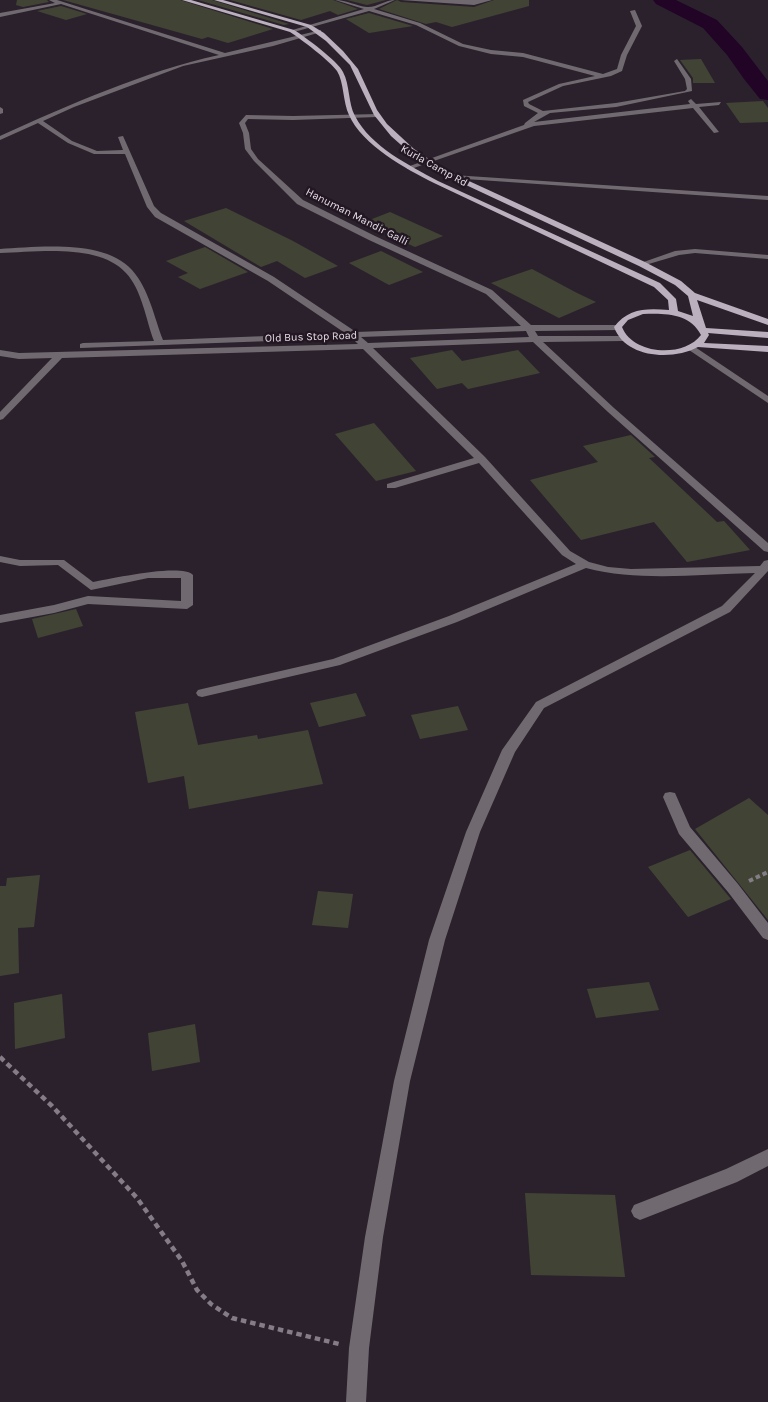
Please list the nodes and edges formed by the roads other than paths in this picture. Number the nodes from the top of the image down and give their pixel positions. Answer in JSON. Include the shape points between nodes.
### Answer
{"nodes":[{"id":1,"x":52,"y":0,"type":"edge"},
{"id":2,"x":185,"y":0,"type":"edge"},
{"id":3,"x":217,"y":0,"type":"edge"},
{"id":4,"x":338,"y":0,"type":"edge"},
{"id":5,"x":392,"y":0,"type":"edge"},
{"id":6,"x":404,"y":0,"type":"edge"},
{"id":7,"x":489,"y":0,"type":"edge"},
{"id":8,"x":62,"y":3,"type":"junction"},
{"id":9,"x":367,"y":9,"type":"junction"},
{"id":10,"x":633,"y":11,"type":"dead end"},
{"id":11,"x":0,"y":15,"type":"edge"},
{"id":12,"x":309,"y":26,"type":"junction"},
{"id":13,"x":292,"y":31,"type":"junction"},
{"id":14,"x":318,"y":31,"type":"junction"},
{"id":15,"x":302,"y":37,"type":"junction"},
{"id":16,"x":225,"y":55,"type":"junction"},
{"id":17,"x":677,"y":61,"type":"dead end"},
{"id":18,"x":602,"y":76,"type":"junction"},
{"id":19,"x":687,"y":92,"type":"junction"},
{"id":20,"x":720,"y":103,"type":"dead end"},
{"id":21,"x":694,"y":106,"type":"junction"},
{"id":22,"x":543,"y":112,"type":"junction"},
{"id":23,"x":377,"y":114,"type":"junction"},
{"id":24,"x":352,"y":116,"type":"junction"},
{"id":25,"x":38,"y":121,"type":"junction"},
{"id":26,"x":523,"y":127,"type":"junction"},
{"id":27,"x":0,"y":131,"type":"edge"},
{"id":28,"x":716,"y":132,"type":"dead end"},
{"id":29,"x":9,"y":133,"type":"junction"},
{"id":30,"x":121,"y":137,"type":"dead end"},
{"id":31,"x":0,"y":138,"type":"edge"},
{"id":32,"x":127,"y":152,"type":"junction"},
{"id":33,"x":426,"y":163,"type":"junction"},
{"id":34,"x":409,"y":168,"type":"junction"},
{"id":35,"x":454,"y":177,"type":"junction"},
{"id":36,"x":768,"y":198,"type":"edge"},
{"id":37,"x":0,"y":251,"type":"edge"},
{"id":38,"x":768,"y":257,"type":"edge"},
{"id":39,"x":642,"y":264,"type":"junction"},
{"id":40,"x":692,"y":295,"type":"junction"},
{"id":41,"x":674,"y":313,"type":"junction"},
{"id":42,"x":768,"y":322,"type":"edge"},
{"id":43,"x":618,"y":327,"type":"junction"},
{"id":44,"x":701,"y":327,"type":"junction"},
{"id":45,"x":529,"y":328,"type":"junction"},
{"id":46,"x":354,"y":335,"type":"junction"},
{"id":47,"x":768,"y":335,"type":"edge"},
{"id":48,"x":623,"y":338,"type":"junction"},
{"id":49,"x":217,"y":340,"type":"junction"},
{"id":50,"x":535,"y":340,"type":"junction"},
{"id":51,"x":159,"y":342,"type":"junction"},
{"id":52,"x":364,"y":346,"type":"junction"},
{"id":53,"x":695,"y":347,"type":"junction"},
{"id":54,"x":768,"y":349,"type":"edge"},
{"id":55,"x":215,"y":350,"type":"junction"},
{"id":56,"x":0,"y":353,"type":"edge"},
{"id":57,"x":61,"y":354,"type":"junction"},
{"id":58,"x":768,"y":400,"type":"edge"},
{"id":59,"x":0,"y":417,"type":"edge"},
{"id":60,"x":481,"y":459,"type":"junction"},
{"id":61,"x":391,"y":486,"type":"dead end"},
{"id":62,"x":768,"y":549,"type":"edge"},
{"id":63,"x":0,"y":559,"type":"edge"},
{"id":64,"x":585,"y":564,"type":"junction"},
{"id":65,"x":766,"y":566,"type":"edge"},
{"id":66,"x":0,"y":619,"type":"edge"},
{"id":67,"x":202,"y":694,"type":"dead end"},
{"id":68,"x":670,"y":797,"type":"dead end"},
{"id":69,"x":768,"y":934,"type":"edge"},
{"id":70,"x":768,"y":1157,"type":"edge"},
{"id":71,"x":640,"y":1211,"type":"dead end"},
{"id":72,"x":356,"y":1402,"type":"edge"}],
"edges":[{"from":1,"to":8,"type":"street"},
{"from":2,"to":13,"type":"main road","name":"Kurla Camp Rd"},
{"from":3,"to":12,"type":"main road","name":"Kurla Camp Rd"},
{"from":4,"to":9,"type":"street"},
{"from":5,"to":9,"type":"street"},
{"from":6,"to":7,"type":"street","via":[[474,3]]},
{"from":8,"to":11,"type":"street"},
{"from":8,"to":16,"type":"street","via":[[172,35]]},
{"from":9,"to":12,"type":"street"},
{"from":9,"to":18,"type":"street","via":[[418,24],[461,45],[523,55]]},
{"from":10,"to":18,"type":"street","via":[[638,26],[620,70]]},
{"from":12,"to":13,"type":"street"},
{"from":12,"to":14,"type":"main road","name":"Kurla Camp Rd"},
{"from":13,"to":15,"type":"main road","name":"Kurla Camp Rd"},
{"from":14,"to":15,"type":"street"},
{"from":14,"to":23,"type":"main road","name":"Kurla Camp Rd","via":[[356,70]]},
{"from":15,"to":16,"type":"street"},
{"from":15,"to":24,"type":"main road","name":"Kurla Camp Rd","via":[[340,71]]},
{"from":16,"to":25,"type":"street","via":[[180,65]]},
{"from":17,"to":19,"type":"street","via":[[688,79],[690,90]]},
{"from":18,"to":22,"type":"street","via":[[561,85],[525,100],[526,105]]},
{"from":19,"to":21,"type":"street"},
{"from":19,"to":22,"type":"street","via":[[616,105]]},
{"from":20,"to":21,"type":"street"},
{"from":21,"to":26,"type":"street","via":[[543,122]]},
{"from":21,"to":28,"type":"street"},
{"from":22,"to":26,"type":"street"},
{"from":23,"to":24,"type":"street","name":"Hanuman Mandir Galli"},
{"from":23,"to":33,"type":"main road","name":"Kurla Camp Rd","via":[[396,138]]},
{"from":24,"to":34,"type":"main road","name":"Kurla Camp Rd","via":[[373,143]]},
{"from":24,"to":45,"type":"street","name":"Hanuman Mandir Galli","via":[[246,117],[242,123],[248,149],[256,160],[300,202],[489,292]]},
{"from":25,"to":29,"type":"street"},
{"from":25,"to":32,"type":"street","via":[[70,142],[96,153]]},
{"from":26,"to":33,"type":"street"},
{"from":27,"to":29,"type":"street"},
{"from":29,"to":31,"type":"street"},
{"from":30,"to":32,"type":"street"},
{"from":32,"to":46,"type":"street","via":[[151,207],[158,215],[271,279]]},
{"from":33,"to":34,"type":"street"},
{"from":33,"to":35,"type":"main road","name":"Kurla Camp Rd"},
{"from":34,"to":41,"type":"main road","name":"Kurla Camp Rd","via":[[657,285],[672,299]]},
{"from":35,"to":36,"type":"street"},
{"from":35,"to":39,"type":"main road","name":"Kurla Camp Rd"},
{"from":37,"to":51,"type":"street","via":[[78,251],[119,263],[130,272],[138,286]]},
{"from":38,"to":39,"type":"street","via":[[695,251]]},
{"from":39,"to":40,"type":"main road","name":"Kurla Camp Rd","via":[[678,283]]},
{"from":40,"to":42,"type":"main road","name":"Kurla Camp Rd"},
{"from":40,"to":44,"type":"main road"},
{"from":41,"to":43,"type":"main road","via":[[652,311],[632,314]]},
{"from":41,"to":44,"type":"main road"},
{"from":43,"to":45,"type":"street","name":"Old Bus Stop Road"},
{"from":43,"to":48,"type":"main road"},
{"from":44,"to":47,"type":"main road"},
{"from":44,"to":53,"type":"main road","via":[[705,335]]},
{"from":45,"to":46,"type":"street","name":"Old Bus Stop Road"},
{"from":45,"to":50,"type":"street"},
{"from":46,"to":49,"type":"street","name":"Old Bus Stop Road"},
{"from":46,"to":52,"type":"street"},
{"from":48,"to":50,"type":"street","name":"Old Bus Stop Road"},
{"from":48,"to":53,"type":"main road","via":[[654,351],[674,352]]},
{"from":49,"to":51,"type":"street","name":"Old Bus Stop Road"},
{"from":49,"to":55,"type":"street"},
{"from":50,"to":52,"type":"street","name":"Old Bus Stop Road"},
{"from":50,"to":62,"type":"street"},
{"from":51,"to":56,"type":"street","name":"Old Bus Stop Road","via":[[30,348]]},
{"from":52,"to":55,"type":"street","name":"Old Bus Stop Road"},
{"from":52,"to":60,"type":"street"},
{"from":53,"to":54,"type":"main road"},
{"from":53,"to":58,"type":"street"},
{"from":55,"to":57,"type":"street","name":"Old Bus Stop Road"},
{"from":56,"to":57,"type":"street","name":"Old Bus Stop Road","via":[[20,356]]},
{"from":57,"to":59,"type":"street"},
{"from":60,"to":61,"type":"street"},
{"from":60,"to":64,"type":"street","via":[[566,554]]},
{"from":63,"to":66,"type":"street","via":[[20,563],[60,562],[91,586],[148,575],[187,575],[187,605],[88,600]]},
{"from":64,"to":65,"type":"street","via":[[631,572]]},
{"from":64,"to":67,"type":"street","via":[[453,619],[336,662]]},
{"from":65,"to":72,"type":"street","via":[[726,609],[540,705],[509,750],[473,832],[437,940],[404,1072],[374,1237],[359,1348]]},
{"from":68,"to":69,"type":"street","via":[[684,830]]},
{"from":70,"to":71,"type":"street","via":[[731,1176]]}]}
